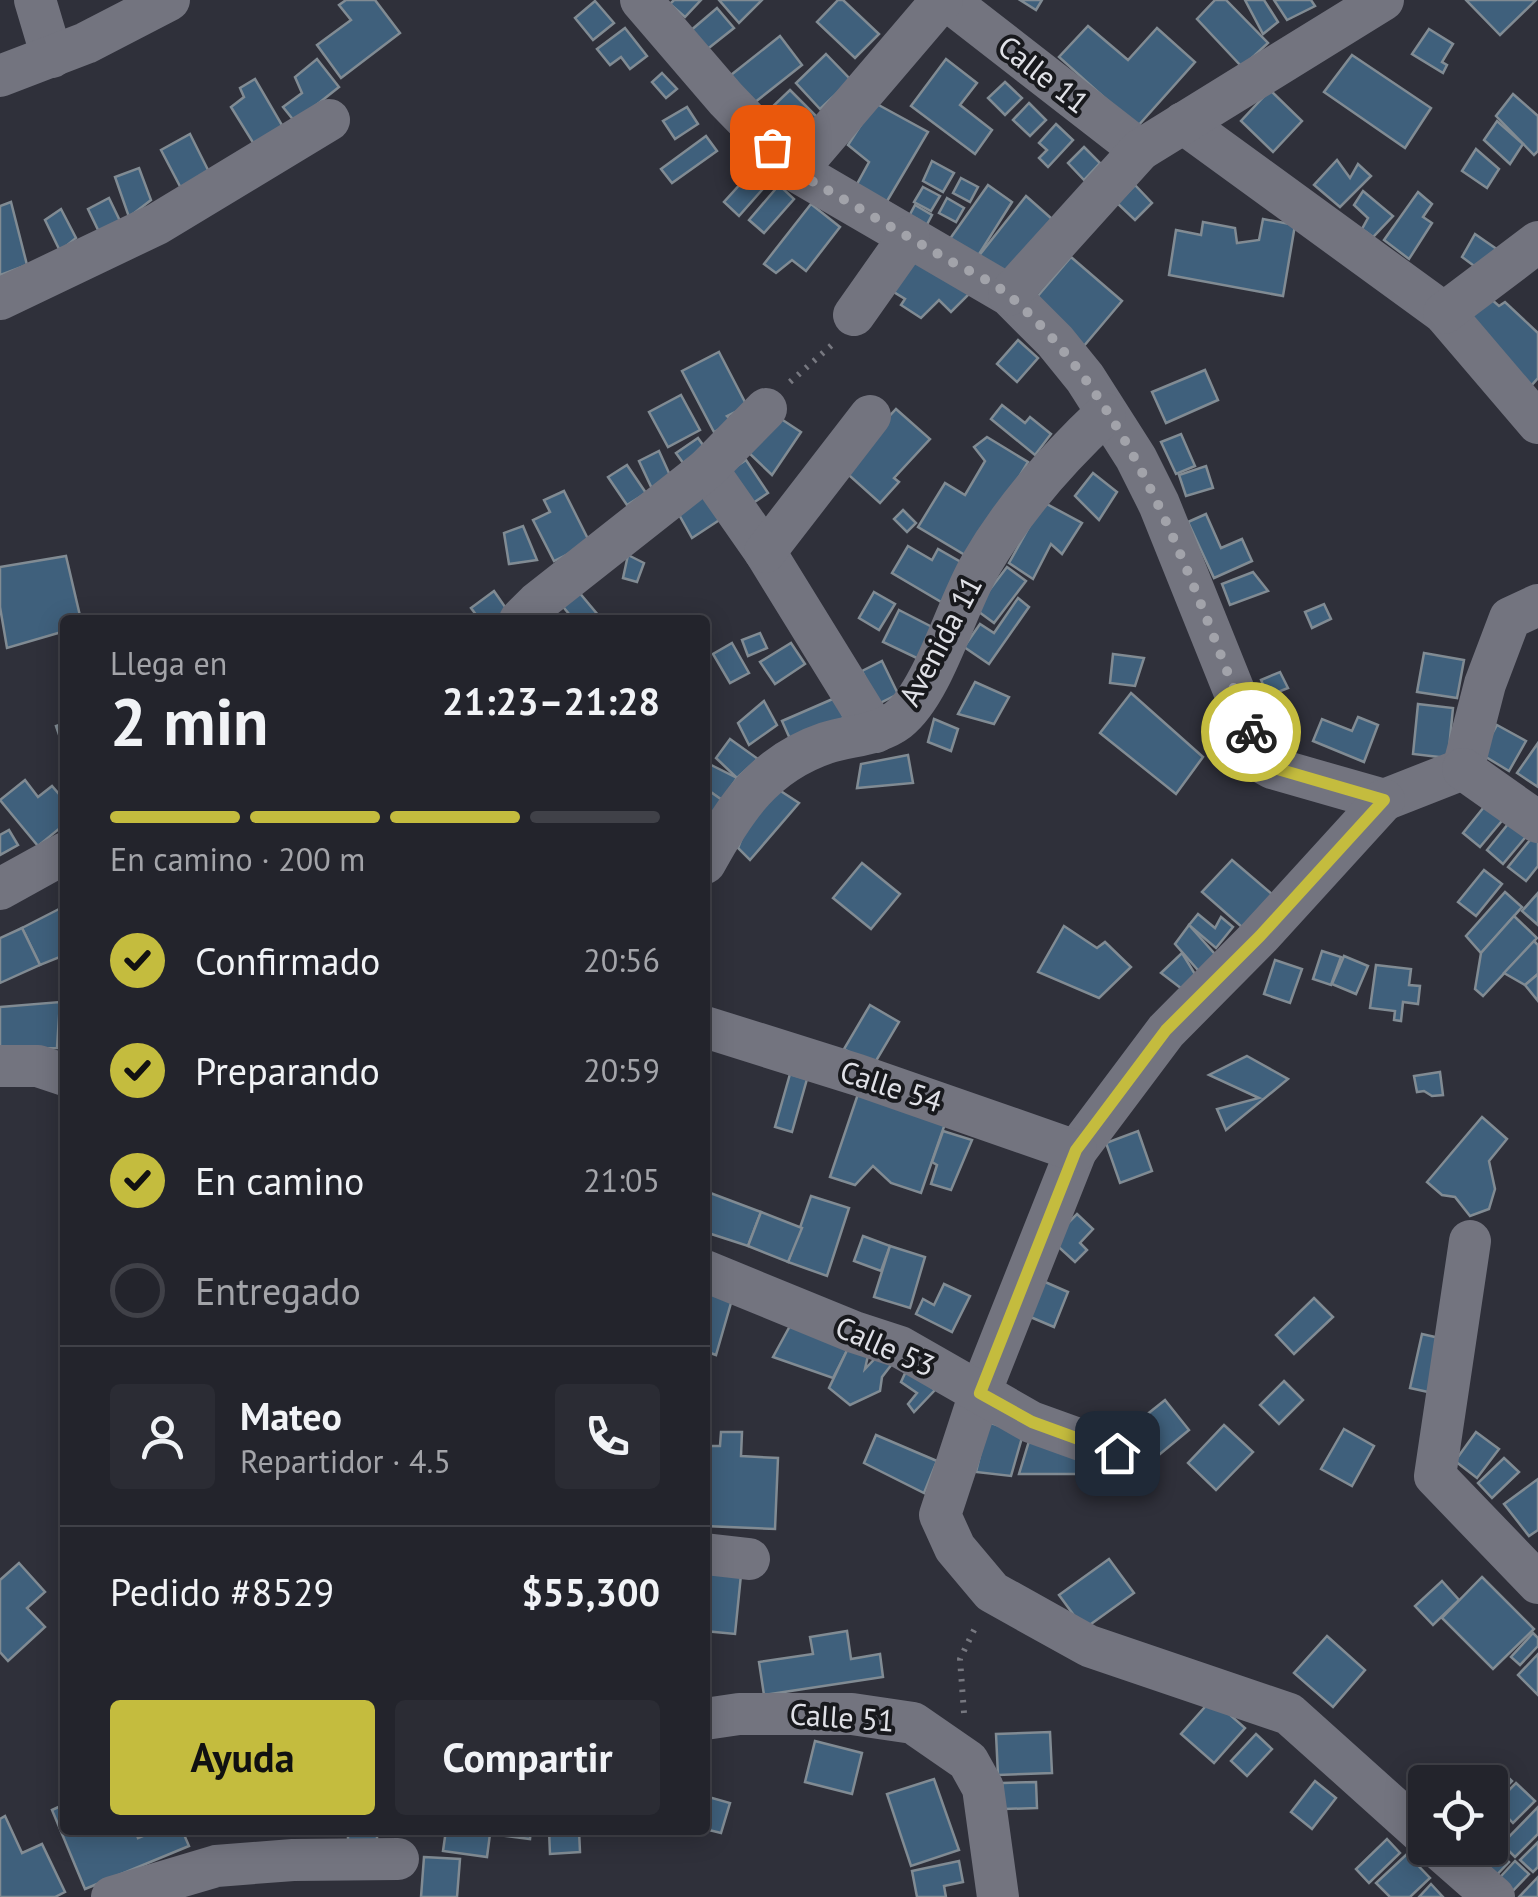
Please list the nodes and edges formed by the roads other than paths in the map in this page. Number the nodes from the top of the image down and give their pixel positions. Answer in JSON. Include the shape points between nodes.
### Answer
{"nodes":[{"id":1,"x":35,"y":0,"type":"edge"},
{"id":2,"x":169,"y":0,"type":"edge"},
{"id":3,"x":641,"y":0,"type":"edge"},
{"id":4,"x":944,"y":0,"type":"edge"},
{"id":5,"x":1383,"y":0,"type":"edge"},
{"id":6,"x":52,"y":56,"type":"junction"},
{"id":7,"x":0,"y":76,"type":"edge"},
{"id":8,"x":330,"y":120,"type":"dead end"},
{"id":9,"x":1183,"y":123,"type":"junction"},
{"id":10,"x":1140,"y":150,"type":"junction"},
{"id":11,"x":796,"y":172,"type":"junction"},
{"id":12,"x":908,"y":237,"type":"junction"},
{"id":13,"x":1538,"y":242,"type":"edge"},
{"id":14,"x":1008,"y":295,"type":"junction"},
{"id":15,"x":0,"y":299,"type":"edge"},
{"id":16,"x":1444,"y":313,"type":"junction"},
{"id":17,"x":854,"y":315,"type":"road end"},
{"id":18,"x":766,"y":409,"type":"road end"},
{"id":19,"x":1105,"y":414,"type":"junction"},
{"id":20,"x":870,"y":416,"type":"dead end"},
{"id":21,"x":1538,"y":423,"type":"edge"},
{"id":22,"x":707,"y":469,"type":"junction"},
{"id":23,"x":765,"y":552,"type":"junction"},
{"id":24,"x":1538,"y":605,"type":"edge"},
{"id":25,"x":526,"y":615,"type":"edge"},
{"id":26,"x":876,"y":732,"type":"junction"},
{"id":27,"x":1463,"y":770,"type":"junction"},
{"id":28,"x":1384,"y":800,"type":"junction"},
{"id":29,"x":1538,"y":822,"type":"edge"},
{"id":30,"x":710,"y":855,"type":"edge"},
{"id":31,"x":60,"y":856,"type":"edge"},
{"id":32,"x":0,"y":890,"type":"edge"},
{"id":33,"x":710,"y":1029,"type":"edge"},
{"id":34,"x":0,"y":1066,"type":"edge"},
{"id":35,"x":60,"y":1069,"type":"edge"},
{"id":36,"x":1076,"y":1150,"type":"junction"},
{"id":37,"x":1470,"y":1241,"type":"dead end"},
{"id":38,"x":710,"y":1273,"type":"edge"},
{"id":39,"x":980,"y":1393,"type":"junction"},
{"id":40,"x":1117,"y":1453,"type":"dead end"},
{"id":41,"x":710,"y":1555,"type":"edge"},
{"id":42,"x":749,"y":1560,"type":"dead end"},
{"id":43,"x":1538,"y":1583,"type":"edge"},
{"id":44,"x":710,"y":1718,"type":"edge"},
{"id":45,"x":1408,"y":1821,"type":"edge"},
{"id":46,"x":399,"y":1862,"type":"edge"},
{"id":47,"x":1457,"y":1865,"type":"edge"},
{"id":48,"x":112,"y":1897,"type":"edge"},
{"id":49,"x":998,"y":1897,"type":"edge"},
{"id":50,"x":1494,"y":1897,"type":"edge"}],
"edges":[{"from":1,"to":6,"type":"street"},
{"from":2,"to":6,"type":"street"},
{"from":3,"to":11,"type":"street"},
{"from":4,"to":10,"type":"street","name":"Calle 11"},
{"from":4,"to":11,"type":"street"},
{"from":5,"to":9,"type":"street"},
{"from":6,"to":7,"type":"street"},
{"from":8,"to":15,"type":"street","via":[[157,224]]},
{"from":9,"to":10,"type":"street"},
{"from":9,"to":16,"type":"street"},
{"from":10,"to":14,"type":"street"},
{"from":11,"to":12,"type":"street"},
{"from":12,"to":14,"type":"street"},
{"from":12,"to":17,"type":"street"},
{"from":13,"to":16,"type":"street"},
{"from":14,"to":19,"type":"street","via":[[1055,340]]},
{"from":16,"to":21,"type":"street"},
{"from":18,"to":22,"type":"street"},
{"from":19,"to":26,"type":"street","name":"Avenida 11","via":[[1028,495],[979,568],[916,701]]},
{"from":19,"to":28,"type":"street","via":[[1159,504],[1263,762]]},
{"from":20,"to":23,"type":"street"},
{"from":22,"to":23,"type":"street"},
{"from":22,"to":25,"type":"street"},
{"from":23,"to":26,"type":"street"},
{"from":24,"to":27,"type":"street","via":[[1510,618]]},
{"from":26,"to":30,"type":"street","name":"Avenida 11","via":[[785,760],[746,797]]},
{"from":27,"to":28,"type":"street"},
{"from":27,"to":29,"type":"street"},
{"from":28,"to":36,"type":"street","via":[[1166,1030]]},
{"from":31,"to":32,"type":"street"},
{"from":33,"to":36,"type":"street","name":"Calle 54"},
{"from":34,"to":35,"type":"street"},
{"from":36,"to":39,"type":"street"},
{"from":37,"to":43,"type":"street","via":[[1435,1476]]},
{"from":38,"to":39,"type":"street","name":"Calle 53","via":[[900,1347]]},
{"from":39,"to":40,"type":"street","name":"Calle 53","via":[[1032,1422]]},
{"from":39,"to":45,"type":"street","via":[[940,1516],[955,1548],[992,1592],[1089,1646],[1289,1714]]},
{"from":41,"to":42,"type":"street"},
{"from":44,"to":49,"type":"street","name":"Calle 51","via":[[852,1714],[913,1723],[968,1761],[983,1788]]},
{"from":46,"to":48,"type":"street","via":[[216,1866]]},
{"from":47,"to":50,"type":"street"}]}
